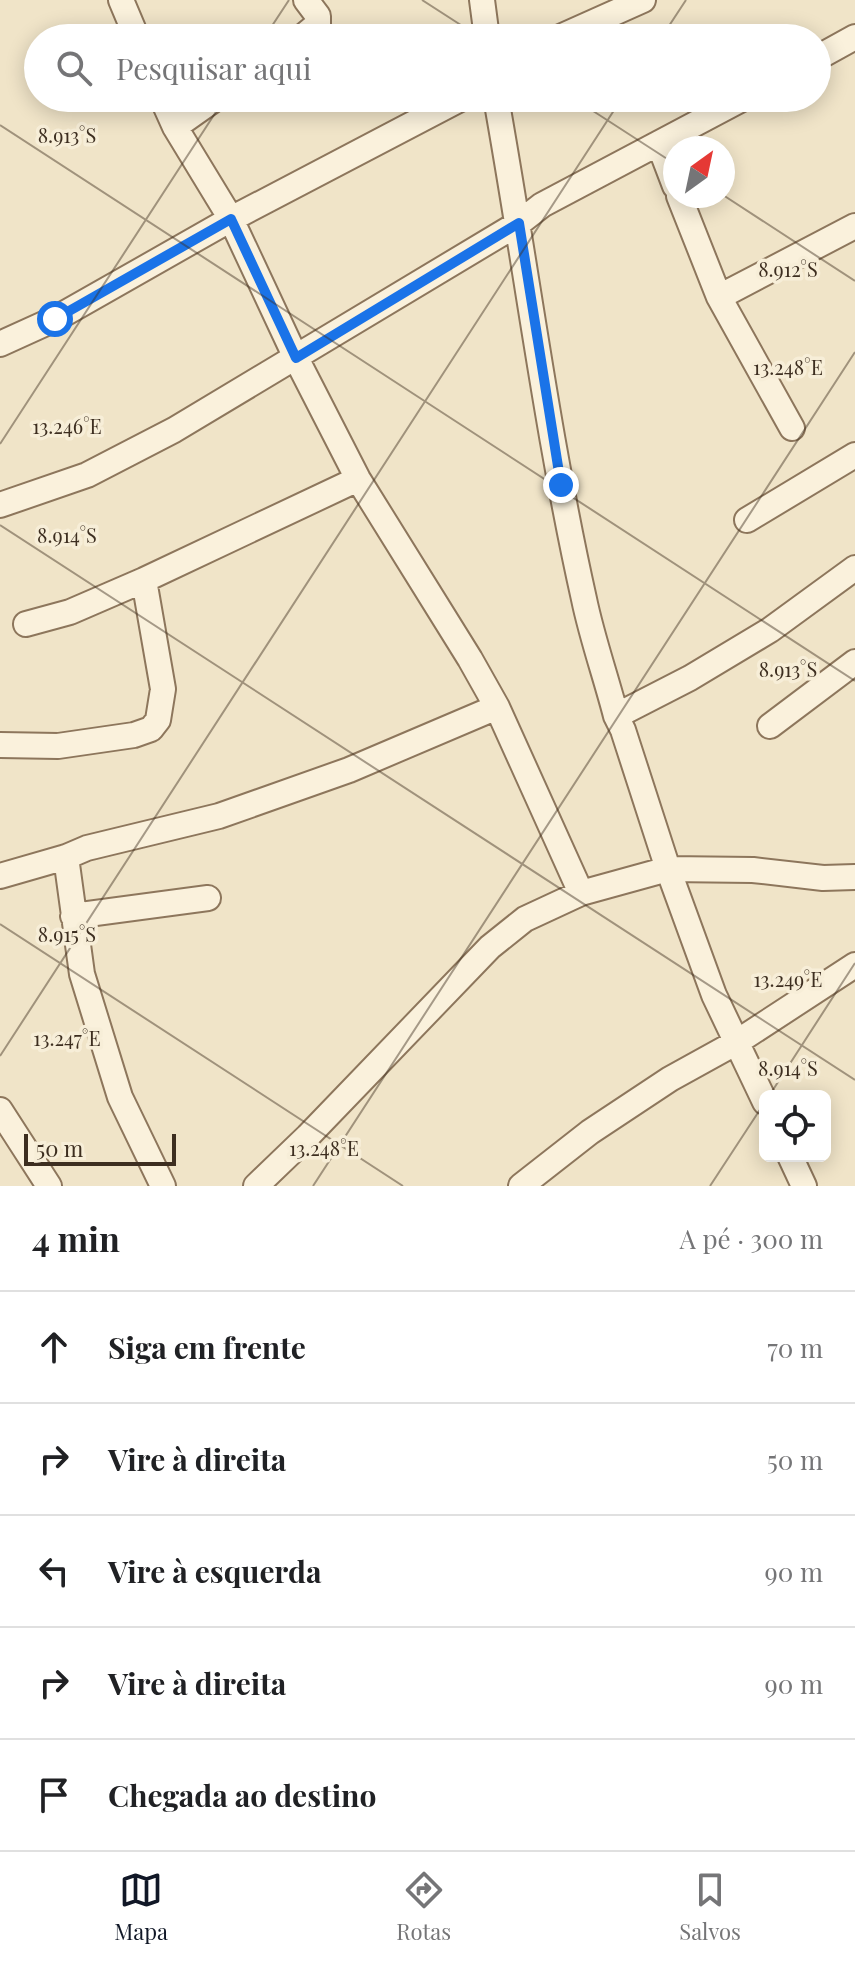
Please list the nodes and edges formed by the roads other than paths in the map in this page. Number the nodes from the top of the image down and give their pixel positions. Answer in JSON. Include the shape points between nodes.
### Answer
{"nodes":[{"id":1,"x":121,"y":0,"type":"edge"},
{"id":2,"x":306,"y":0,"type":"edge"},
{"id":3,"x":482,"y":0,"type":"edge"},
{"id":4,"x":643,"y":0,"type":"edge"},
{"id":5,"x":131,"y":24,"type":"edge"},
{"id":6,"x":318,"y":24,"type":"edge"},
{"id":7,"x":485,"y":24,"type":"edge"},
{"id":8,"x":589,"y":24,"type":"edge"},
{"id":9,"x":855,"y":37,"type":"edge"},
{"id":10,"x":831,"y":50,"type":"edge"},
{"id":11,"x":168,"y":112,"type":"edge"},
{"id":12,"x":196,"y":112,"type":"edge"},
{"id":13,"x":435,"y":112,"type":"edge"},
{"id":14,"x":499,"y":112,"type":"edge"},
{"id":15,"x":718,"y":112,"type":"edge"},
{"id":16,"x":175,"y":127,"type":"junction"},
{"id":17,"x":659,"y":144,"type":"junction"},
{"id":18,"x":663,"y":154,"type":"edge"},
{"id":19,"x":684,"y":208,"type":"edge"},
{"id":20,"x":231,"y":219,"type":"junction"},
{"id":21,"x":519,"y":223,"type":"junction"},
{"id":22,"x":855,"y":226,"type":"edge"},
{"id":23,"x":719,"y":297,"type":"junction"},
{"id":24,"x":0,"y":344,"type":"edge"},
{"id":25,"x":296,"y":358,"type":"junction"},
{"id":26,"x":792,"y":428,"type":"dead end"},
{"id":27,"x":855,"y":455,"type":"edge"},
{"id":28,"x":358,"y":479,"type":"junction"},
{"id":29,"x":0,"y":505,"type":"edge"},
{"id":30,"x":747,"y":520,"type":"dead end"},
{"id":31,"x":855,"y":568,"type":"edge"},
{"id":32,"x":144,"y":580,"type":"junction"},
{"id":33,"x":26,"y":624,"type":"dead end"},
{"id":34,"x":855,"y":662,"type":"edge"},
{"id":35,"x":497,"y":707,"type":"junction"},
{"id":36,"x":616,"y":716,"type":"junction"},
{"id":37,"x":770,"y":726,"type":"dead end"},
{"id":38,"x":0,"y":745,"type":"edge"},
{"id":39,"x":66,"y":857,"type":"junction"},
{"id":40,"x":668,"y":869,"type":"junction"},
{"id":41,"x":0,"y":876,"type":"edge"},
{"id":42,"x":855,"y":877,"type":"edge"},
{"id":43,"x":581,"y":893,"type":"junction"},
{"id":44,"x":208,"y":898,"type":"dead end"},
{"id":45,"x":73,"y":916,"type":"junction"},
{"id":46,"x":855,"y":965,"type":"edge"},
{"id":47,"x":737,"y":1042,"type":"junction"},
{"id":48,"x":759,"y":1090,"type":"edge"},
{"id":49,"x":0,"y":1110,"type":"edge"},
{"id":50,"x":793,"y":1162,"type":"edge"},
{"id":51,"x":49,"y":1186,"type":"edge"},
{"id":52,"x":163,"y":1186,"type":"edge"},
{"id":53,"x":256,"y":1186,"type":"edge"},
{"id":54,"x":521,"y":1186,"type":"edge"},
{"id":55,"x":804,"y":1186,"type":"edge"}],
"edges":[{"from":1,"to":5,"type":"street"},
{"from":2,"to":6,"type":"street"},
{"from":3,"to":7,"type":"street"},
{"from":4,"to":8,"type":"street"},
{"from":9,"to":10,"type":"street"},
{"from":11,"to":16,"type":"street"},
{"from":12,"to":16,"type":"street"},
{"from":13,"to":20,"type":"street"},
{"from":14,"to":21,"type":"street"},
{"from":15,"to":17,"type":"street"},
{"from":16,"to":20,"type":"street"},
{"from":17,"to":18,"type":"street"},
{"from":17,"to":21,"type":"street","via":[[542,205]]},
{"from":19,"to":23,"type":"street"},
{"from":20,"to":24,"type":"street","via":[[55,319]]},
{"from":20,"to":25,"type":"street"},
{"from":21,"to":25,"type":"street"},
{"from":21,"to":36,"type":"street","via":[[584,602]]},
{"from":22,"to":23,"type":"street"},
{"from":23,"to":26,"type":"street"},
{"from":25,"to":28,"type":"street"},
{"from":25,"to":29,"type":"street","via":[[87,475]]},
{"from":27,"to":30,"type":"street"},
{"from":28,"to":32,"type":"street"},
{"from":28,"to":35,"type":"street"},
{"from":31,"to":36,"type":"street","via":[[770,630]]},
{"from":32,"to":33,"type":"street","via":[[70,612]]},
{"from":32,"to":38,"type":"street","via":[[163,689],[158,720],[151,729],[58,746]]},
{"from":34,"to":37,"type":"street"},
{"from":35,"to":39,"type":"street","via":[[349,770],[219,816]]},
{"from":35,"to":43,"type":"street"},
{"from":36,"to":40,"type":"street"},
{"from":39,"to":41,"type":"street"},
{"from":39,"to":45,"type":"street"},
{"from":40,"to":42,"type":"street"},
{"from":40,"to":43,"type":"street"},
{"from":40,"to":47,"type":"street"},
{"from":43,"to":53,"type":"street","via":[[525,919],[490,947]]},
{"from":44,"to":45,"type":"street"},
{"from":45,"to":52,"type":"street","via":[[82,974],[120,1097]]},
{"from":46,"to":47,"type":"street"},
{"from":47,"to":48,"type":"street"},
{"from":47,"to":54,"type":"street","via":[[590,1132]]},
{"from":49,"to":51,"type":"street"},
{"from":50,"to":55,"type":"street"}]}
